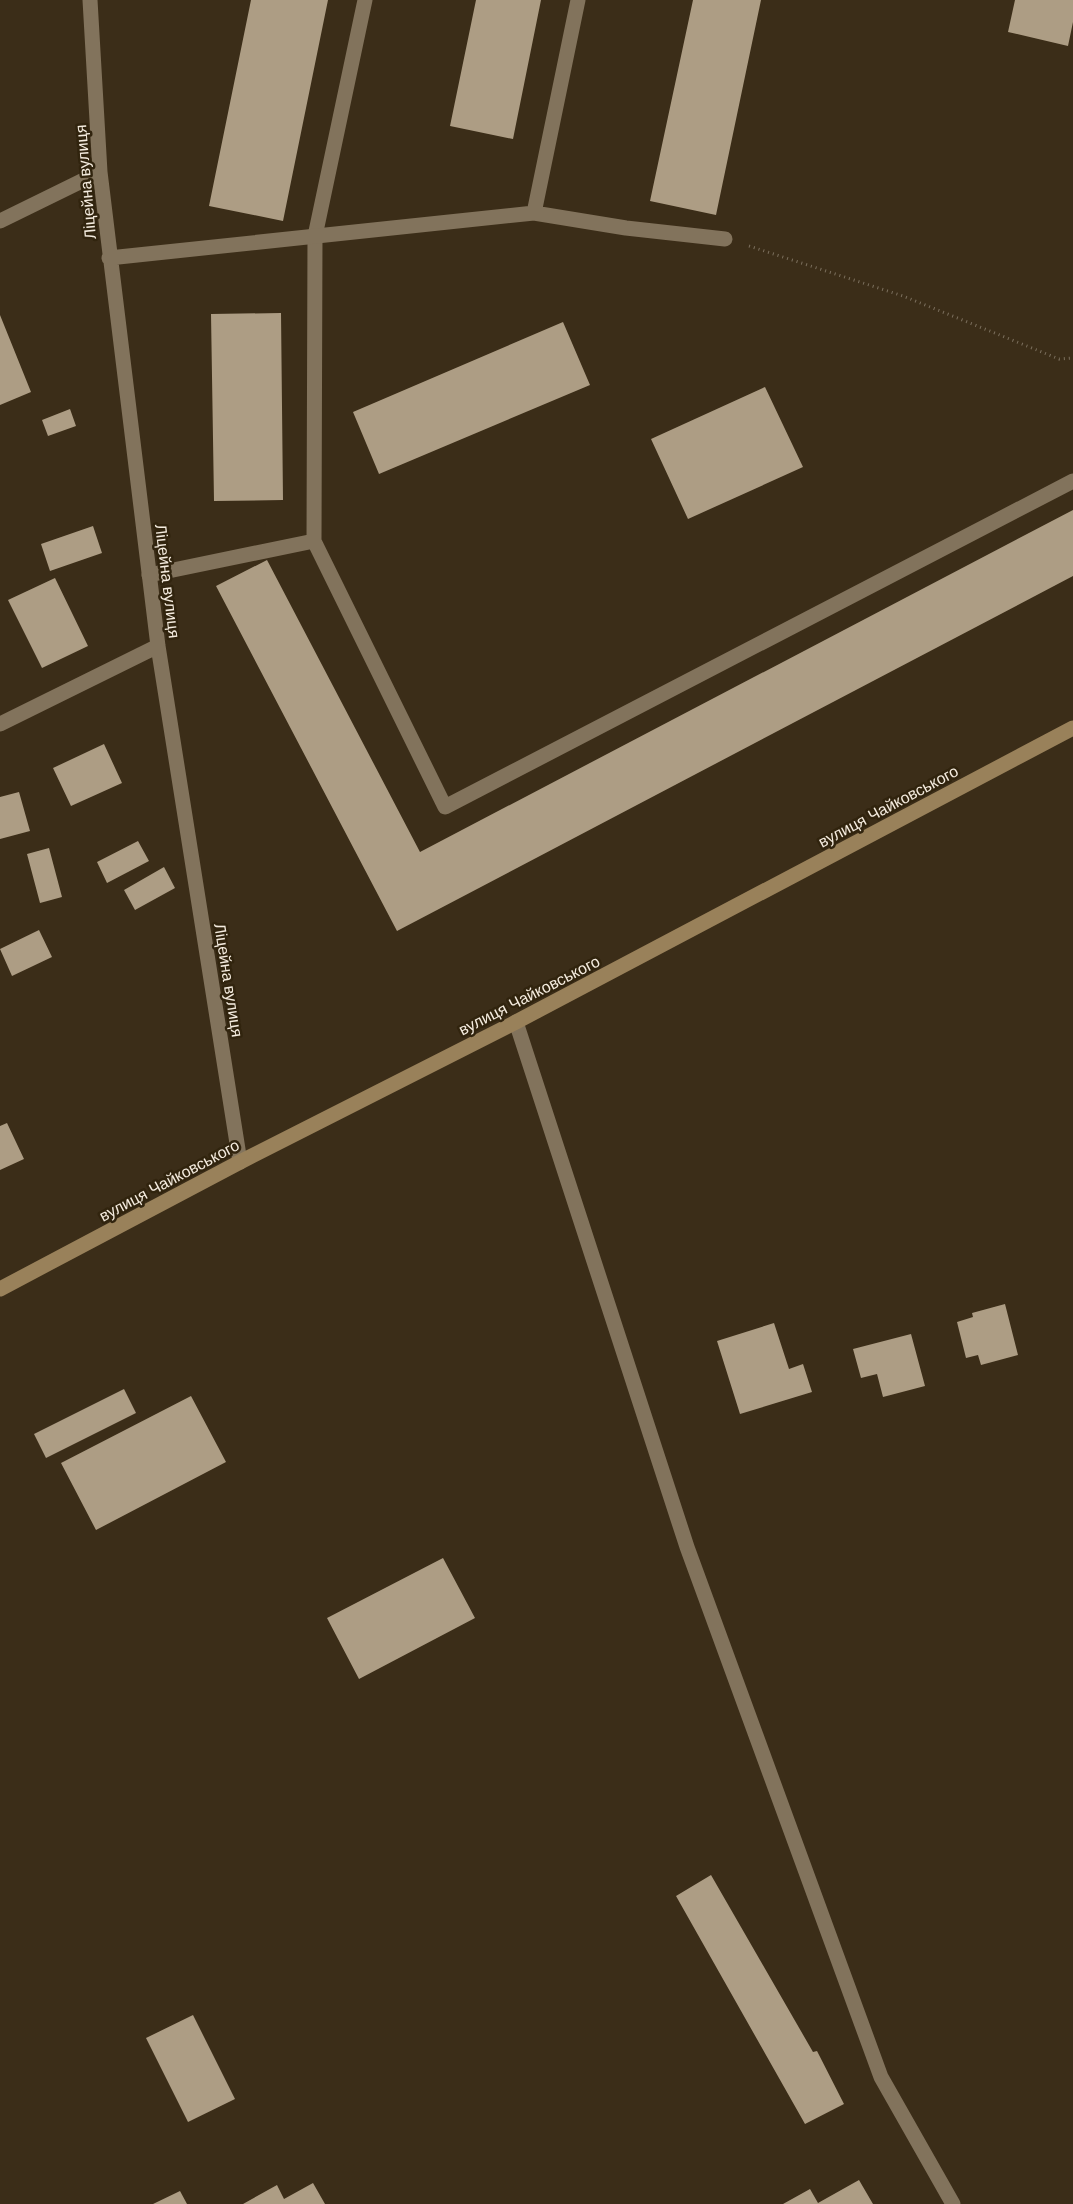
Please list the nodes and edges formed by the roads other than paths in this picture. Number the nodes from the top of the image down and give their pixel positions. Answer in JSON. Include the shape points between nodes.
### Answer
{"nodes":[{"id":1,"x":90,"y":0,"type":"edge"},
{"id":2,"x":365,"y":0,"type":"edge"},
{"id":3,"x":578,"y":0,"type":"edge"},
{"id":4,"x":100,"y":172,"type":"junction"},
{"id":5,"x":534,"y":213,"type":"junction"},
{"id":6,"x":0,"y":221,"type":"edge"},
{"id":7,"x":316,"y":236,"type":"junction"},
{"id":8,"x":725,"y":239,"type":"road end"},
{"id":9,"x":109,"y":258,"type":"junction"},
{"id":10,"x":1073,"y":482,"type":"edge"},
{"id":11,"x":314,"y":541,"type":"junction"},
{"id":12,"x":149,"y":575,"type":"junction"},
{"id":13,"x":158,"y":646,"type":"junction"},
{"id":14,"x":0,"y":724,"type":"edge"},
{"id":15,"x":1073,"y":728,"type":"edge"},
{"id":16,"x":516,"y":1022,"type":"junction"},
{"id":17,"x":240,"y":1162,"type":"junction"},
{"id":18,"x":0,"y":1289,"type":"edge"},
{"id":19,"x":953,"y":2204,"type":"edge"}],
"edges":[{"from":1,"to":4,"type":"street","name":"Ліцейна вулиця"},
{"from":2,"to":7,"type":"street"},
{"from":3,"to":5,"type":"street"},
{"from":4,"to":6,"type":"street"},
{"from":4,"to":9,"type":"street","name":"Ліцейна вулиця"},
{"from":5,"to":7,"type":"street"},
{"from":5,"to":8,"type":"street"},
{"from":7,"to":9,"type":"street"},
{"from":7,"to":11,"type":"street"},
{"from":9,"to":12,"type":"street","name":"Ліцейна вулиця"},
{"from":10,"to":11,"type":"street","via":[[445,807]]},
{"from":11,"to":12,"type":"street"},
{"from":12,"to":13,"type":"street","name":"Ліцейна вулиця"},
{"from":13,"to":14,"type":"street"},
{"from":13,"to":17,"type":"street","name":"Ліцейна вулиця"},
{"from":15,"to":16,"type":"street","name":"вулиця Чайковського"},
{"from":16,"to":17,"type":"street","name":"вулиця Чайковського"},
{"from":16,"to":19,"type":"street","via":[[687,1547],[881,2077]]},
{"from":17,"to":18,"type":"street","name":"вулиця Чайковського"}]}
